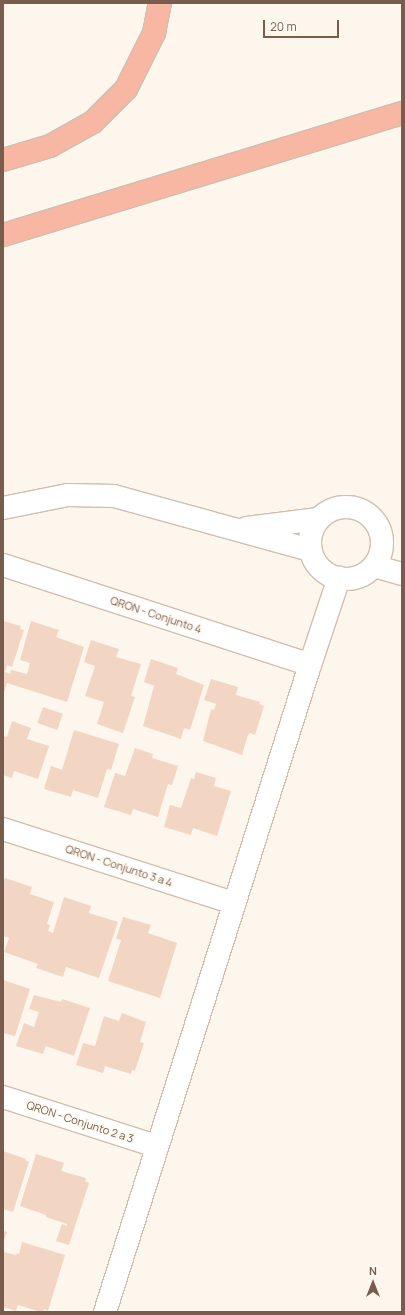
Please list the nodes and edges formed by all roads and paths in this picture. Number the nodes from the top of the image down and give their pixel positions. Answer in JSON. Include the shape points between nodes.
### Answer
{"nodes":[{"id":1,"x":160,"y":3,"type":"edge"},
{"id":2,"x":402,"y":113,"type":"edge"},
{"id":3,"x":3,"y":160,"type":"edge"},
{"id":4,"x":3,"y":235,"type":"edge"},
{"id":5,"x":3,"y":508,"type":"edge"},
{"id":6,"x":318,"y":519,"type":"junction"},
{"id":7,"x":238,"y":529,"type":"junction"},
{"id":8,"x":310,"y":550,"type":"junction"},
{"id":9,"x":3,"y":565,"type":"edge"},
{"id":10,"x":374,"y":566,"type":"junction"},
{"id":11,"x":402,"y":574,"type":"edge"},
{"id":12,"x":339,"y":578,"type":"junction"},
{"id":13,"x":310,"y":665,"type":"junction"},
{"id":14,"x":3,"y":829,"type":"edge"},
{"id":15,"x":234,"y":904,"type":"junction"},
{"id":16,"x":3,"y":1097,"type":"edge"},
{"id":17,"x":156,"y":1146,"type":"junction"},
{"id":18,"x":105,"y":1312,"type":"edge"}],
"edges":[{"from":1,"to":3,"type":"highway","via":[[154,33],[126,89],[93,122],[50,146]]},
{"from":2,"to":4,"type":"highway"},
{"from":5,"to":7,"type":"street","via":[[68,495],[114,496]]},
{"from":6,"to":7,"type":"street"},
{"from":6,"to":8,"type":"street","via":[[310,534]]},
{"from":6,"to":10,"type":"street","via":[[330,509],[346,506],[362,510],[375,521],[382,535],[381,551]]},
{"from":7,"to":8,"type":"street"},
{"from":8,"to":12,"type":"street","via":[[316,563],[326,573]]},
{"from":9,"to":13,"type":"street","name":"QRON - Conjunto 4"},
{"from":10,"to":11,"type":"street"},
{"from":10,"to":12,"type":"street","via":[[358,577]]},
{"from":12,"to":13,"type":"street"},
{"from":13,"to":15,"type":"street"},
{"from":14,"to":15,"type":"street","name":"QRON - Conjunto 3 a 4"},
{"from":15,"to":17,"type":"street"},
{"from":16,"to":17,"type":"street","name":"QRON - Conjunto 2 a 3"},
{"from":17,"to":18,"type":"street"}]}
